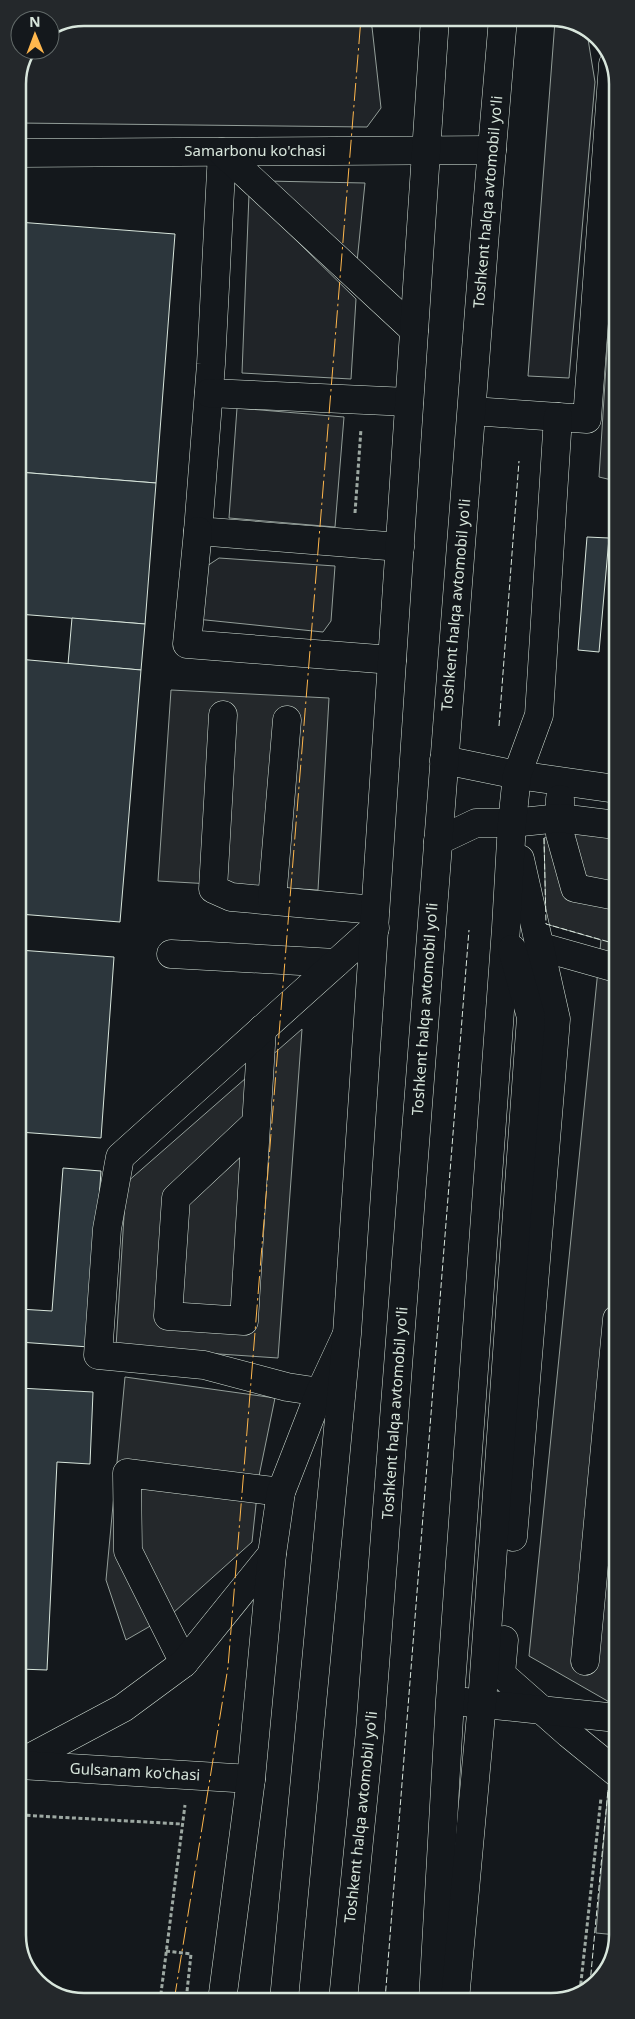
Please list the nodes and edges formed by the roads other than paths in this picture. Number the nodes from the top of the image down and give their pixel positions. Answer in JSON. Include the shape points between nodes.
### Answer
{"nodes":[{"id":1,"x":434,"y":26,"type":"edge"},
{"id":2,"x":502,"y":26,"type":"edge"},
{"id":3,"x":609,"y":116,"type":"edge"},
{"id":4,"x":426,"y":150,"type":"junction"},
{"id":5,"x":492,"y":150,"type":"junction"},
{"id":6,"x":222,"y":152,"type":"junction"},
{"id":7,"x":26,"y":153,"type":"edge"},
{"id":8,"x":414,"y":330,"type":"junction"},
{"id":9,"x":209,"y":393,"type":"junction"},
{"id":10,"x":409,"y":402,"type":"junction"},
{"id":11,"x":472,"y":411,"type":"junction"},
{"id":12,"x":558,"y":417,"type":"junction"},
{"id":13,"x":198,"y":531,"type":"junction"},
{"id":14,"x":400,"y":548,"type":"junction"},
{"id":15,"x":392,"y":660,"type":"junction"},
{"id":16,"x":223,"y":715,"type":"dead end"},
{"id":17,"x":287,"y":720,"type":"dead end"},
{"id":18,"x":444,"y":760,"type":"junction"},
{"id":19,"x":517,"y":775,"type":"junction"},
{"id":20,"x":560,"y":780,"type":"junction"},
{"id":21,"x":609,"y":788,"type":"edge"},
{"id":22,"x":560,"y":818,"type":"junction"},
{"id":23,"x":512,"y":823,"type":"junction"},
{"id":24,"x":609,"y":824,"type":"edge"},
{"id":25,"x":438,"y":841,"type":"junction"},
{"id":26,"x":609,"y":895,"type":"edge"},
{"id":27,"x":272,"y":900,"type":"junction"},
{"id":28,"x":375,"y":919,"type":"junction"},
{"id":29,"x":506,"y":928,"type":"junction"},
{"id":30,"x":538,"y":946,"type":"junction"},
{"id":31,"x":171,"y":954,"type":"dead end"},
{"id":32,"x":336,"y":963,"type":"junction"},
{"id":33,"x":609,"y":966,"type":"edge"},
{"id":34,"x":262,"y":1029,"type":"junction"},
{"id":35,"x":256,"y":1123,"type":"junction"},
{"id":36,"x":348,"y":1334,"type":"junction"},
{"id":37,"x":320,"y":1392,"type":"junction"},
{"id":38,"x":609,"y":1404,"type":"edge"},
{"id":39,"x":281,"y":1492,"type":"junction"},
{"id":40,"x":272,"y":1554,"type":"junction"},
{"id":41,"x":585,"y":1661,"type":"dead end"},
{"id":42,"x":184,"y":1663,"type":"junction"},
{"id":43,"x":450,"y":1700,"type":"junction"},
{"id":44,"x":482,"y":1703,"type":"junction"},
{"id":45,"x":542,"y":1710,"type":"junction"},
{"id":46,"x":609,"y":1717,"type":"edge"},
{"id":47,"x":569,"y":1734,"type":"junction"},
{"id":48,"x":609,"y":1754,"type":"edge"},
{"id":49,"x":26,"y":1761,"type":"edge"},
{"id":50,"x":26,"y":1764,"type":"edge"},
{"id":51,"x":251,"y":1778,"type":"junction"},
{"id":52,"x":609,"y":1781,"type":"edge"},
{"id":53,"x":223,"y":1993,"type":"edge"},
{"id":54,"x":285,"y":1993,"type":"edge"},
{"id":55,"x":343,"y":1993,"type":"edge"},
{"id":56,"x":434,"y":1993,"type":"edge"},
{"id":57,"x":456,"y":1993,"type":"edge"}],
"edges":[{"from":1,"to":4,"type":"main road"},
{"from":2,"to":5,"type":"main road","name":"Toshkent halqa avtomobil yo'li"},
{"from":3,"to":12,"type":"main road","via":[[586,418]]},
{"from":4,"to":5,"type":"main road","name":"Samarbonu ko'chasi"},
{"from":4,"to":6,"type":"main road","name":"Samarbonu ko'chasi"},
{"from":4,"to":8,"type":"main road"},
{"from":5,"to":11,"type":"main road","name":"Toshkent halqa avtomobil yo'li"},
{"from":6,"to":7,"type":"main road","name":"Samarbonu ko'chasi"},
{"from":6,"to":8,"type":"main road"},
{"from":6,"to":9,"type":"main road"},
{"from":8,"to":10,"type":"main road"},
{"from":9,"to":10,"type":"main road"},
{"from":9,"to":13,"type":"main road"},
{"from":10,"to":14,"type":"main road"},
{"from":11,"to":12,"type":"main road"},
{"from":11,"to":18,"type":"main road","name":"Toshkent halqa avtomobil yo'li"},
{"from":12,"to":19,"type":"main road","via":[[539,716]]},
{"from":13,"to":14,"type":"main road"},
{"from":13,"to":15,"type":"main road","via":[[187,644]]},
{"from":14,"to":15,"type":"main road"},
{"from":15,"to":28,"type":"main road"},
{"from":16,"to":27,"type":"main road","via":[[213,889],[231,897]]},
{"from":17,"to":27,"type":"main road"},
{"from":18,"to":19,"type":"main road"},
{"from":18,"to":25,"type":"main road","name":"Toshkent halqa avtomobil yo'li"},
{"from":19,"to":20,"type":"main road"},
{"from":19,"to":23,"type":"main road"},
{"from":20,"to":21,"type":"main road"},
{"from":20,"to":22,"type":"main road"},
{"from":22,"to":23,"type":"main road"},
{"from":22,"to":24,"type":"main road"},
{"from":22,"to":26,"type":"main road","via":[[560,834],[575,888]]},
{"from":23,"to":25,"type":"main road","via":[[476,823]]},
{"from":23,"to":29,"type":"main road"},
{"from":23,"to":30,"type":"main road"},
{"from":25,"to":55,"type":"main road","name":"Toshkent halqa avtomobil yo'li","via":[[370,1731]]},
{"from":27,"to":28,"type":"main road"},
{"from":28,"to":32,"type":"main road"},
{"from":28,"to":36,"type":"main road"},
{"from":29,"to":43,"type":"main road"},
{"from":29,"to":44,"type":"main road","via":[[531,1017]]},
{"from":30,"to":33,"type":"main road"},
{"from":30,"to":45,"type":"main road","via":[[556,1019],[502,1674]]},
{"from":31,"to":32,"type":"main road"},
{"from":32,"to":34,"type":"main road"},
{"from":34,"to":35,"type":"main road"},
{"from":34,"to":37,"type":"main road","via":[[120,1157],[106,1229],[98,1355],[204,1365],[287,1388]]},
{"from":35,"to":35,"type":"main road","via":[[244,1321],[168,1316],[176,1198]]},
{"from":36,"to":37,"type":"main road"},
{"from":36,"to":54,"type":"main road"},
{"from":37,"to":39,"type":"main road"},
{"from":38,"to":41,"type":"main road"},
{"from":39,"to":40,"type":"main road"},
{"from":39,"to":42,"type":"main road","via":[[127,1473],[128,1551]]},
{"from":40,"to":42,"type":"main road"},
{"from":40,"to":51,"type":"main road"},
{"from":42,"to":49,"type":"main road","via":[[123,1708]]},
{"from":43,"to":44,"type":"main road"},
{"from":43,"to":56,"type":"main road"},
{"from":44,"to":45,"type":"main road"},
{"from":44,"to":57,"type":"main road"},
{"from":45,"to":46,"type":"main road"},
{"from":45,"to":47,"type":"main road"},
{"from":47,"to":48,"type":"main road"},
{"from":47,"to":52,"type":"main road"},
{"from":50,"to":51,"type":"main road","name":"Gulsanam ko'chasi"},
{"from":51,"to":53,"type":"main road"}]}
